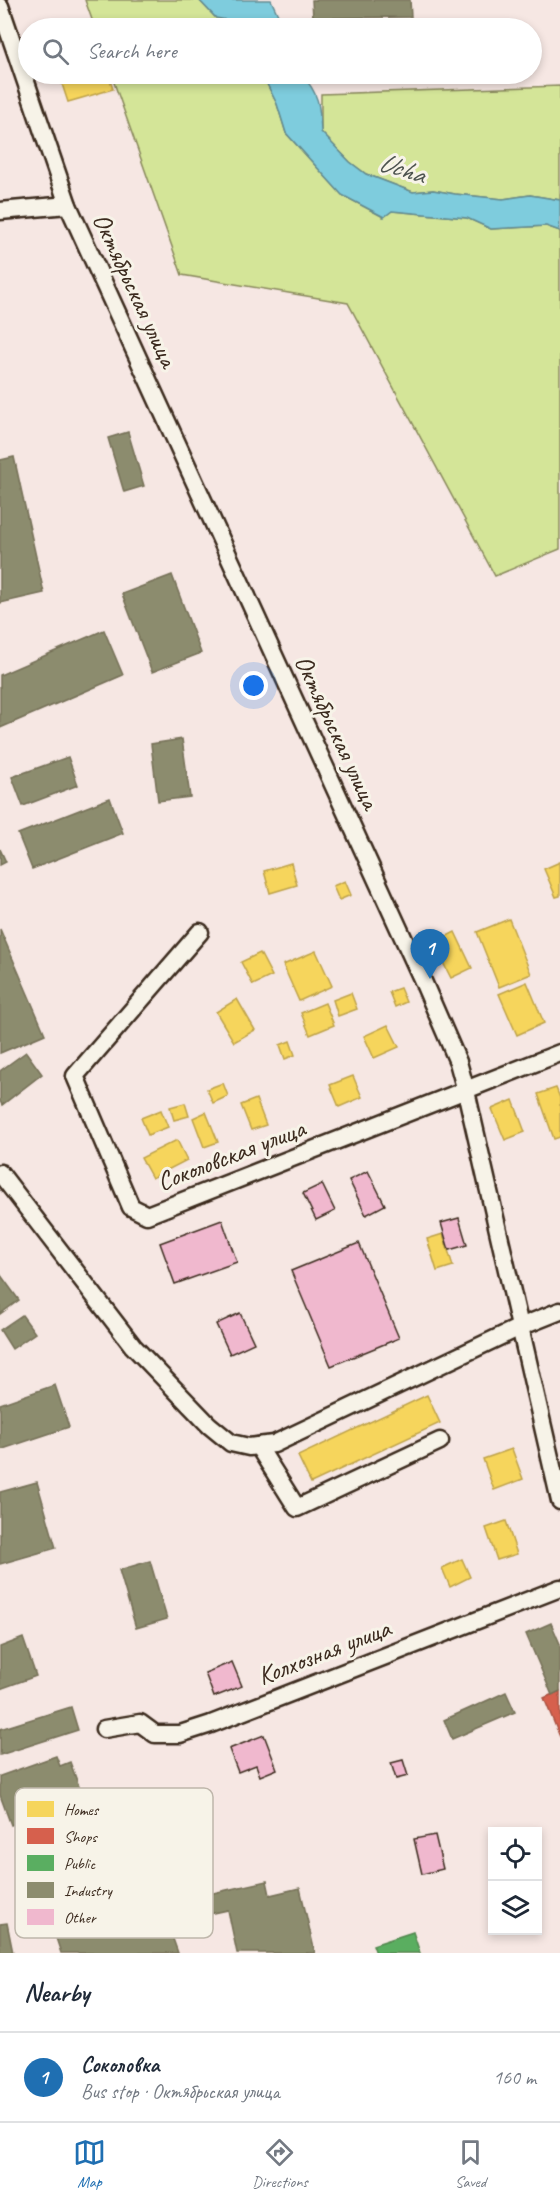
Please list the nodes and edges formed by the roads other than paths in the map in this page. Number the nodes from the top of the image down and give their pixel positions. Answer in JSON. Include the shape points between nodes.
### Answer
{"nodes":[{"id":1,"x":0,"y":6,"type":"edge"},
{"id":2,"x":18,"y":59,"type":"edge"},
{"id":3,"x":27,"y":84,"type":"edge"},
{"id":4,"x":68,"y":205,"type":"junction"},
{"id":5,"x":0,"y":211,"type":"edge"},
{"id":6,"x":200,"y":932,"type":"dead end"},
{"id":7,"x":560,"y":1053,"type":"edge"},
{"id":8,"x":466,"y":1091,"type":"junction"},
{"id":9,"x":0,"y":1173,"type":"edge"},
{"id":10,"x":560,"y":1311,"type":"edge"},
{"id":11,"x":520,"y":1327,"type":"junction"},
{"id":12,"x":440,"y":1441,"type":"dead end"},
{"id":13,"x":258,"y":1446,"type":"junction"},
{"id":14,"x":560,"y":1501,"type":"edge"},
{"id":15,"x":560,"y":1588,"type":"edge"},
{"id":16,"x":104,"y":1729,"type":"dead end"}],
"edges":[{"from":1,"to":2,"type":"street","name":"Октябрьская улица"},
{"from":3,"to":4,"type":"street","name":"Октябрьская улица"},
{"from":4,"to":5,"type":"street"},
{"from":4,"to":8,"type":"street","name":"Октябрьская улица","via":[[422,979],[458,1062]]},
{"from":6,"to":8,"type":"street","name":"Соколовская улица","via":[[75,1076],[130,1207],[147,1215]]},
{"from":7,"to":8,"type":"street","name":"Соколовская улица"},
{"from":8,"to":11,"type":"street","name":"Октябрьская улица"},
{"from":9,"to":13,"type":"street","via":[[140,1354],[231,1443]]},
{"from":10,"to":11,"type":"street"},
{"from":11,"to":13,"type":"street","via":[[274,1444]]},
{"from":11,"to":14,"type":"street","name":"Октябрьская улица"},
{"from":12,"to":13,"type":"street","via":[[297,1508]]},
{"from":15,"to":16,"type":"street","name":"Колхозная улица","via":[[180,1734],[154,1734],[140,1723]]}]}
